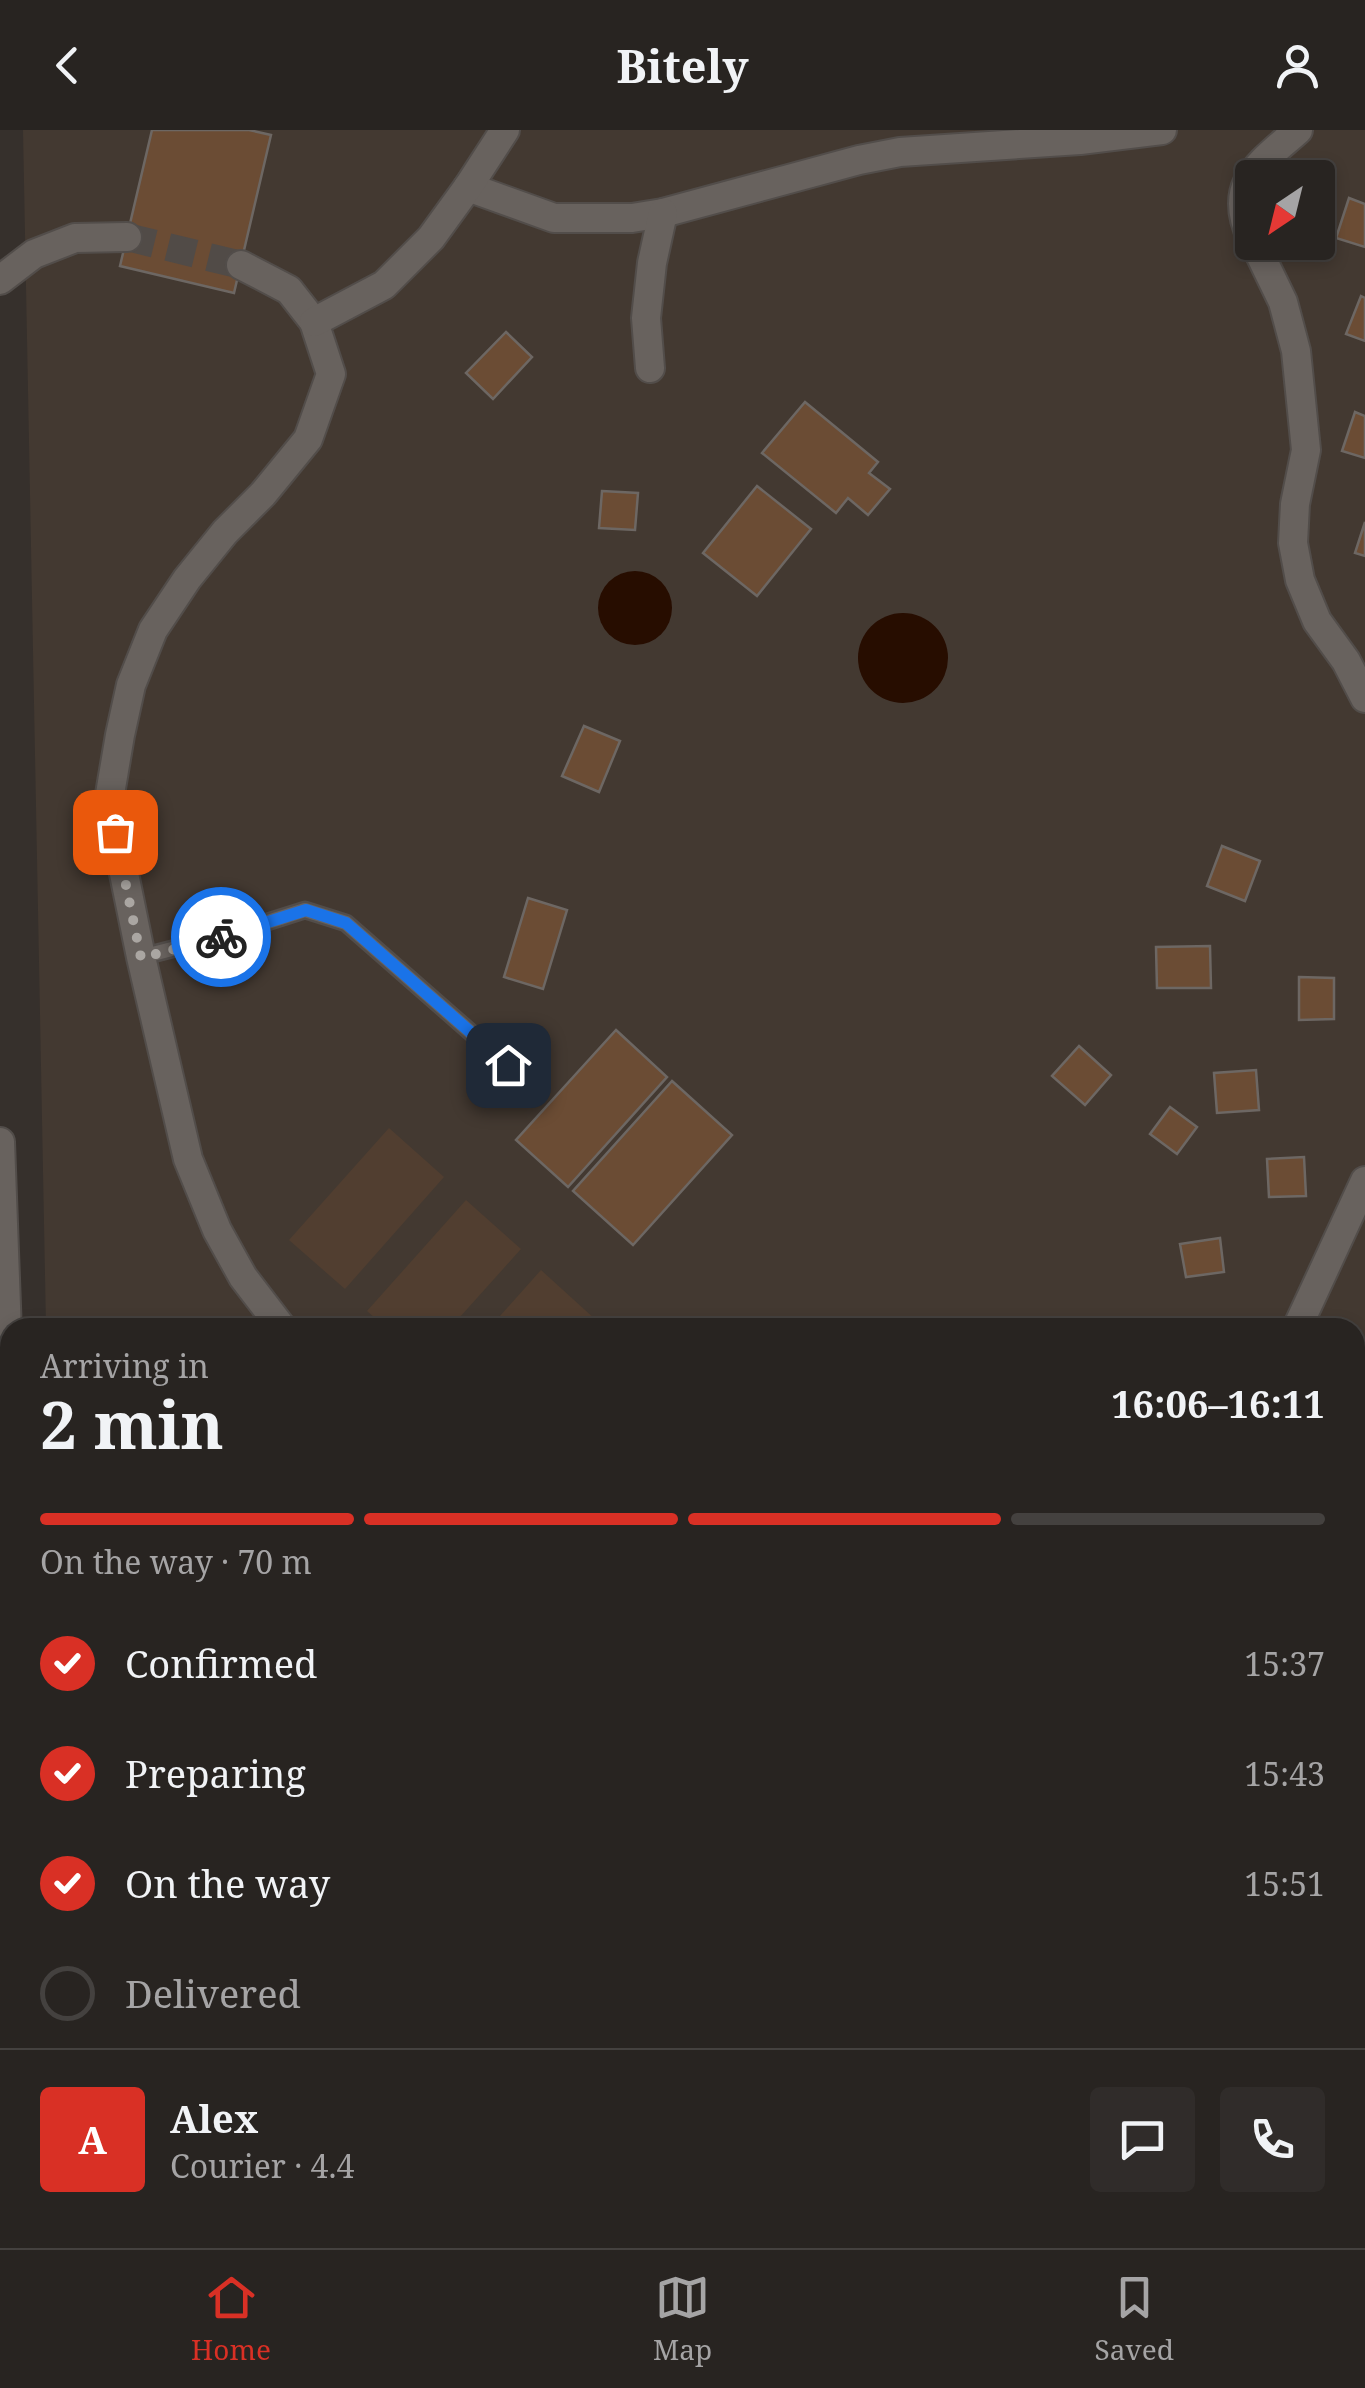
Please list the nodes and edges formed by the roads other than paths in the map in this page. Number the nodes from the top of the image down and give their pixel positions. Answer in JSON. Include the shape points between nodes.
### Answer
{"nodes":[{"id":1,"x":505,"y":130,"type":"edge"},
{"id":2,"x":1162,"y":130,"type":"edge"},
{"id":3,"x":1298,"y":130,"type":"edge"},
{"id":4,"x":1265,"y":160,"type":"edge"},
{"id":5,"x":468,"y":188,"type":"junction"},
{"id":6,"x":662,"y":214,"type":"junction"},
{"id":7,"x":126,"y":237,"type":"tunnel mouth"},
{"id":8,"x":1263,"y":260,"type":"edge"},
{"id":9,"x":241,"y":265,"type":"tunnel mouth"},
{"id":10,"x":0,"y":280,"type":"edge"},
{"id":11,"x":314,"y":322,"type":"junction"},
{"id":12,"x":650,"y":368,"type":"dead end"},
{"id":13,"x":1365,"y":698,"type":"edge"},
{"id":14,"x":141,"y":958,"type":"junction"},
{"id":15,"x":508,"y":1065,"type":"dead end"},
{"id":16,"x":0,"y":1142,"type":"edge"},
{"id":17,"x":1365,"y":1181,"type":"edge"},
{"id":18,"x":6,"y":1318,"type":"edge"},
{"id":19,"x":274,"y":1318,"type":"edge"},
{"id":20,"x":1302,"y":1318,"type":"edge"}],
"edges":[{"from":1,"to":5,"type":"street"},
{"from":2,"to":6,"type":"street","via":[[900,152]]},
{"from":3,"to":4,"type":"street"},
{"from":5,"to":6,"type":"street","via":[[554,218]]},
{"from":5,"to":11,"type":"street","via":[[384,285]]},
{"from":6,"to":12,"type":"street","via":[[646,318]]},
{"from":7,"to":10,"type":"street","via":[[75,238],[34,254]]},
{"from":8,"to":13,"type":"street","via":[[1296,352],[1306,450],[1292,543],[1300,580]]},
{"from":9,"to":11,"type":"street","via":[[288,290]]},
{"from":11,"to":14,"type":"street","via":[[331,374],[308,439],[187,580],[153,630],[131,685],[109,800]]},
{"from":14,"to":15,"type":"lane","via":[[306,910],[346,923]]},
{"from":14,"to":19,"type":"street","via":[[188,1159],[217,1230]]},
{"from":16,"to":18,"type":"street"},
{"from":17,"to":20,"type":"street"}]}
